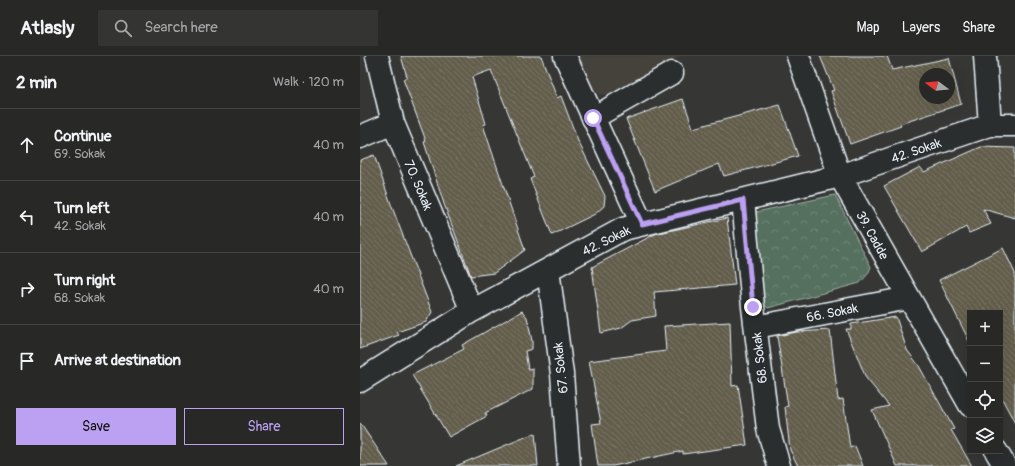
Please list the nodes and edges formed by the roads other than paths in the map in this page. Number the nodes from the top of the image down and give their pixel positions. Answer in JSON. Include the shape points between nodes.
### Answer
{"nodes":[{"id":1,"x":377,"y":56,"type":"edge"},
{"id":2,"x":565,"y":56,"type":"edge"},
{"id":3,"x":798,"y":56,"type":"edge"},
{"id":4,"x":985,"y":56,"type":"edge"},
{"id":5,"x":672,"y":73,"type":"dead end"},
{"id":6,"x":593,"y":118,"type":"junction"},
{"id":7,"x":393,"y":123,"type":"junction"},
{"id":8,"x":990,"y":125,"type":"junction"},
{"id":9,"x":1015,"y":125,"type":"edge"},
{"id":10,"x":360,"y":137,"type":"edge"},
{"id":11,"x":840,"y":176,"type":"junction"},
{"id":12,"x":743,"y":200,"type":"junction"},
{"id":13,"x":642,"y":224,"type":"junction"},
{"id":14,"x":548,"y":270,"type":"junction"},
{"id":15,"x":909,"y":298,"type":"junction"},
{"id":16,"x":472,"y":311,"type":"junction"},
{"id":17,"x":756,"y":327,"type":"junction"},
{"id":18,"x":360,"y":381,"type":"edge"},
{"id":19,"x":967,"y":400,"type":"edge"},
{"id":20,"x":998,"y":454,"type":"edge"},
{"id":21,"x":569,"y":466,"type":"edge"},
{"id":22,"x":779,"y":466,"type":"edge"},
{"id":23,"x":1005,"y":466,"type":"edge"}],
"edges":[{"from":1,"to":7,"type":"street","name":"70. Sokak"},
{"from":2,"to":6,"type":"street"},
{"from":3,"to":11,"type":"street","name":"39. Cadde"},
{"from":4,"to":8,"type":"street"},
{"from":5,"to":6,"type":"street"},
{"from":6,"to":13,"type":"street"},
{"from":7,"to":10,"type":"street"},
{"from":7,"to":16,"type":"street","name":"70. Sokak"},
{"from":8,"to":9,"type":"street","name":"42. Sokak"},
{"from":8,"to":11,"type":"street","name":"42. Sokak"},
{"from":11,"to":12,"type":"street","name":"42. Sokak"},
{"from":11,"to":15,"type":"street","name":"39. Cadde"},
{"from":12,"to":13,"type":"street","name":"42. Sokak"},
{"from":12,"to":17,"type":"street","name":"68. Sokak"},
{"from":13,"to":14,"type":"street","name":"42. Sokak","via":[[623,229]]},
{"from":14,"to":16,"type":"street","name":"42. Sokak"},
{"from":14,"to":21,"type":"street","name":"67. Sokak","via":[[562,374]]},
{"from":15,"to":17,"type":"street","name":"66. Sokak"},
{"from":15,"to":19,"type":"street","name":"39. Cadde"},
{"from":16,"to":18,"type":"street","name":"42. Sokak"},
{"from":17,"to":22,"type":"street","name":"68. Sokak","via":[[768,430]]},
{"from":20,"to":23,"type":"street"}]}
